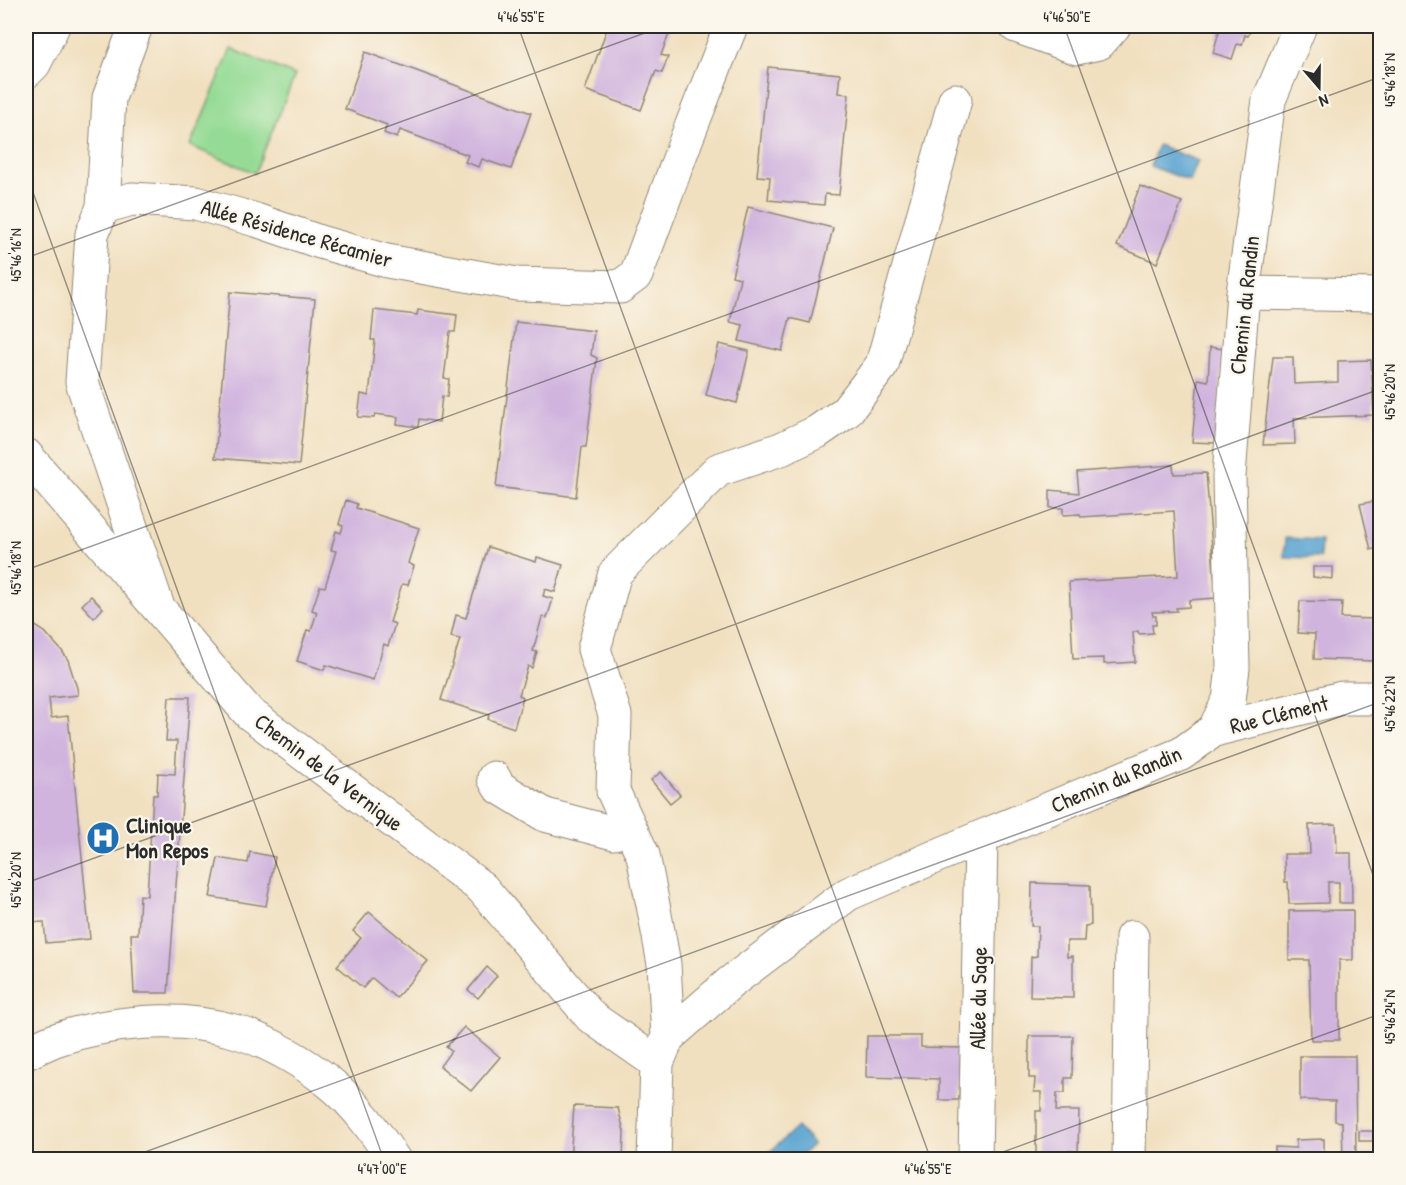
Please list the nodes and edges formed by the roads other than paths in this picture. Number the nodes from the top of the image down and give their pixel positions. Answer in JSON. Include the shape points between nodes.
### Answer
{"nodes":[{"id":1,"x":53,"y":26,"type":"edge"},
{"id":2,"x":136,"y":26,"type":"edge"},
{"id":3,"x":731,"y":26,"type":"edge"},
{"id":4,"x":1016,"y":26,"type":"edge"},
{"id":5,"x":1114,"y":26,"type":"edge"},
{"id":6,"x":1300,"y":26,"type":"edge"},
{"id":7,"x":26,"y":72,"type":"edge"},
{"id":8,"x":955,"y":100,"type":"dead end"},
{"id":9,"x":103,"y":207,"type":"junction"},
{"id":10,"x":1243,"y":293,"type":"junction"},
{"id":11,"x":1380,"y":295,"type":"edge"},
{"id":12,"x":26,"y":455,"type":"edge"},
{"id":13,"x":158,"y":607,"type":"junction"},
{"id":14,"x":1380,"y":698,"type":"edge"},
{"id":15,"x":1214,"y":730,"type":"junction"},
{"id":16,"x":494,"y":778,"type":"dead end"},
{"id":17,"x":630,"y":828,"type":"junction"},
{"id":18,"x":981,"y":837,"type":"junction"},
{"id":19,"x":1132,"y":937,"type":"dead end"},
{"id":20,"x":662,"y":1050,"type":"junction"},
{"id":21,"x":26,"y":1053,"type":"edge"},
{"id":22,"x":394,"y":1160,"type":"edge"},
{"id":23,"x":654,"y":1160,"type":"edge"},
{"id":24,"x":975,"y":1160,"type":"edge"},
{"id":25,"x":1129,"y":1160,"type":"edge"}],
"edges":[{"from":1,"to":7,"type":"street"},
{"from":2,"to":9,"type":"street","via":[[109,98]]},
{"from":3,"to":9,"type":"street","name":"Allée Résidence Récamier","via":[[636,275],[620,287],[517,284],[387,261],[196,203],[132,199]]},
{"from":4,"to":5,"type":"street","via":[[1077,48],[1099,43]]},
{"from":6,"to":10,"type":"street","name":"Chemin du Randin","via":[[1269,100]]},
{"from":8,"to":17,"type":"street","via":[[882,365],[846,412],[817,432],[718,470],[615,573],[594,649],[615,715],[613,791]]},
{"from":9,"to":13,"type":"street","via":[[92,234],[82,382]]},
{"from":10,"to":11,"type":"street"},
{"from":10,"to":15,"type":"street","name":"Chemin du Randin","via":[[1229,476],[1233,668],[1229,700]]},
{"from":12,"to":13,"type":"street","name":"Chemin de la Vernique"},
{"from":13,"to":20,"type":"street","name":"Chemin de la Vernique","via":[[249,713],[482,888],[591,1017]]},
{"from":14,"to":15,"type":"street","name":"Rue Clément","via":[[1342,698]]},
{"from":15,"to":18,"type":"street","name":"Chemin du Randin","via":[[1181,754]]},
{"from":16,"to":17,"type":"street","via":[[499,787],[545,815],[614,833]]},
{"from":17,"to":20,"type":"street","via":[[643,855],[663,964]]},
{"from":18,"to":20,"type":"street","name":"Chemin du Randin","via":[[848,894],[731,982]]},
{"from":18,"to":24,"type":"street","name":"Allée du Sage"},
{"from":19,"to":25,"type":"street"},
{"from":20,"to":23,"type":"street"},
{"from":21,"to":22,"type":"street","via":[[90,1030],[123,1025],[201,1024],[235,1032],[272,1046],[330,1084],[355,1107]]}]}
